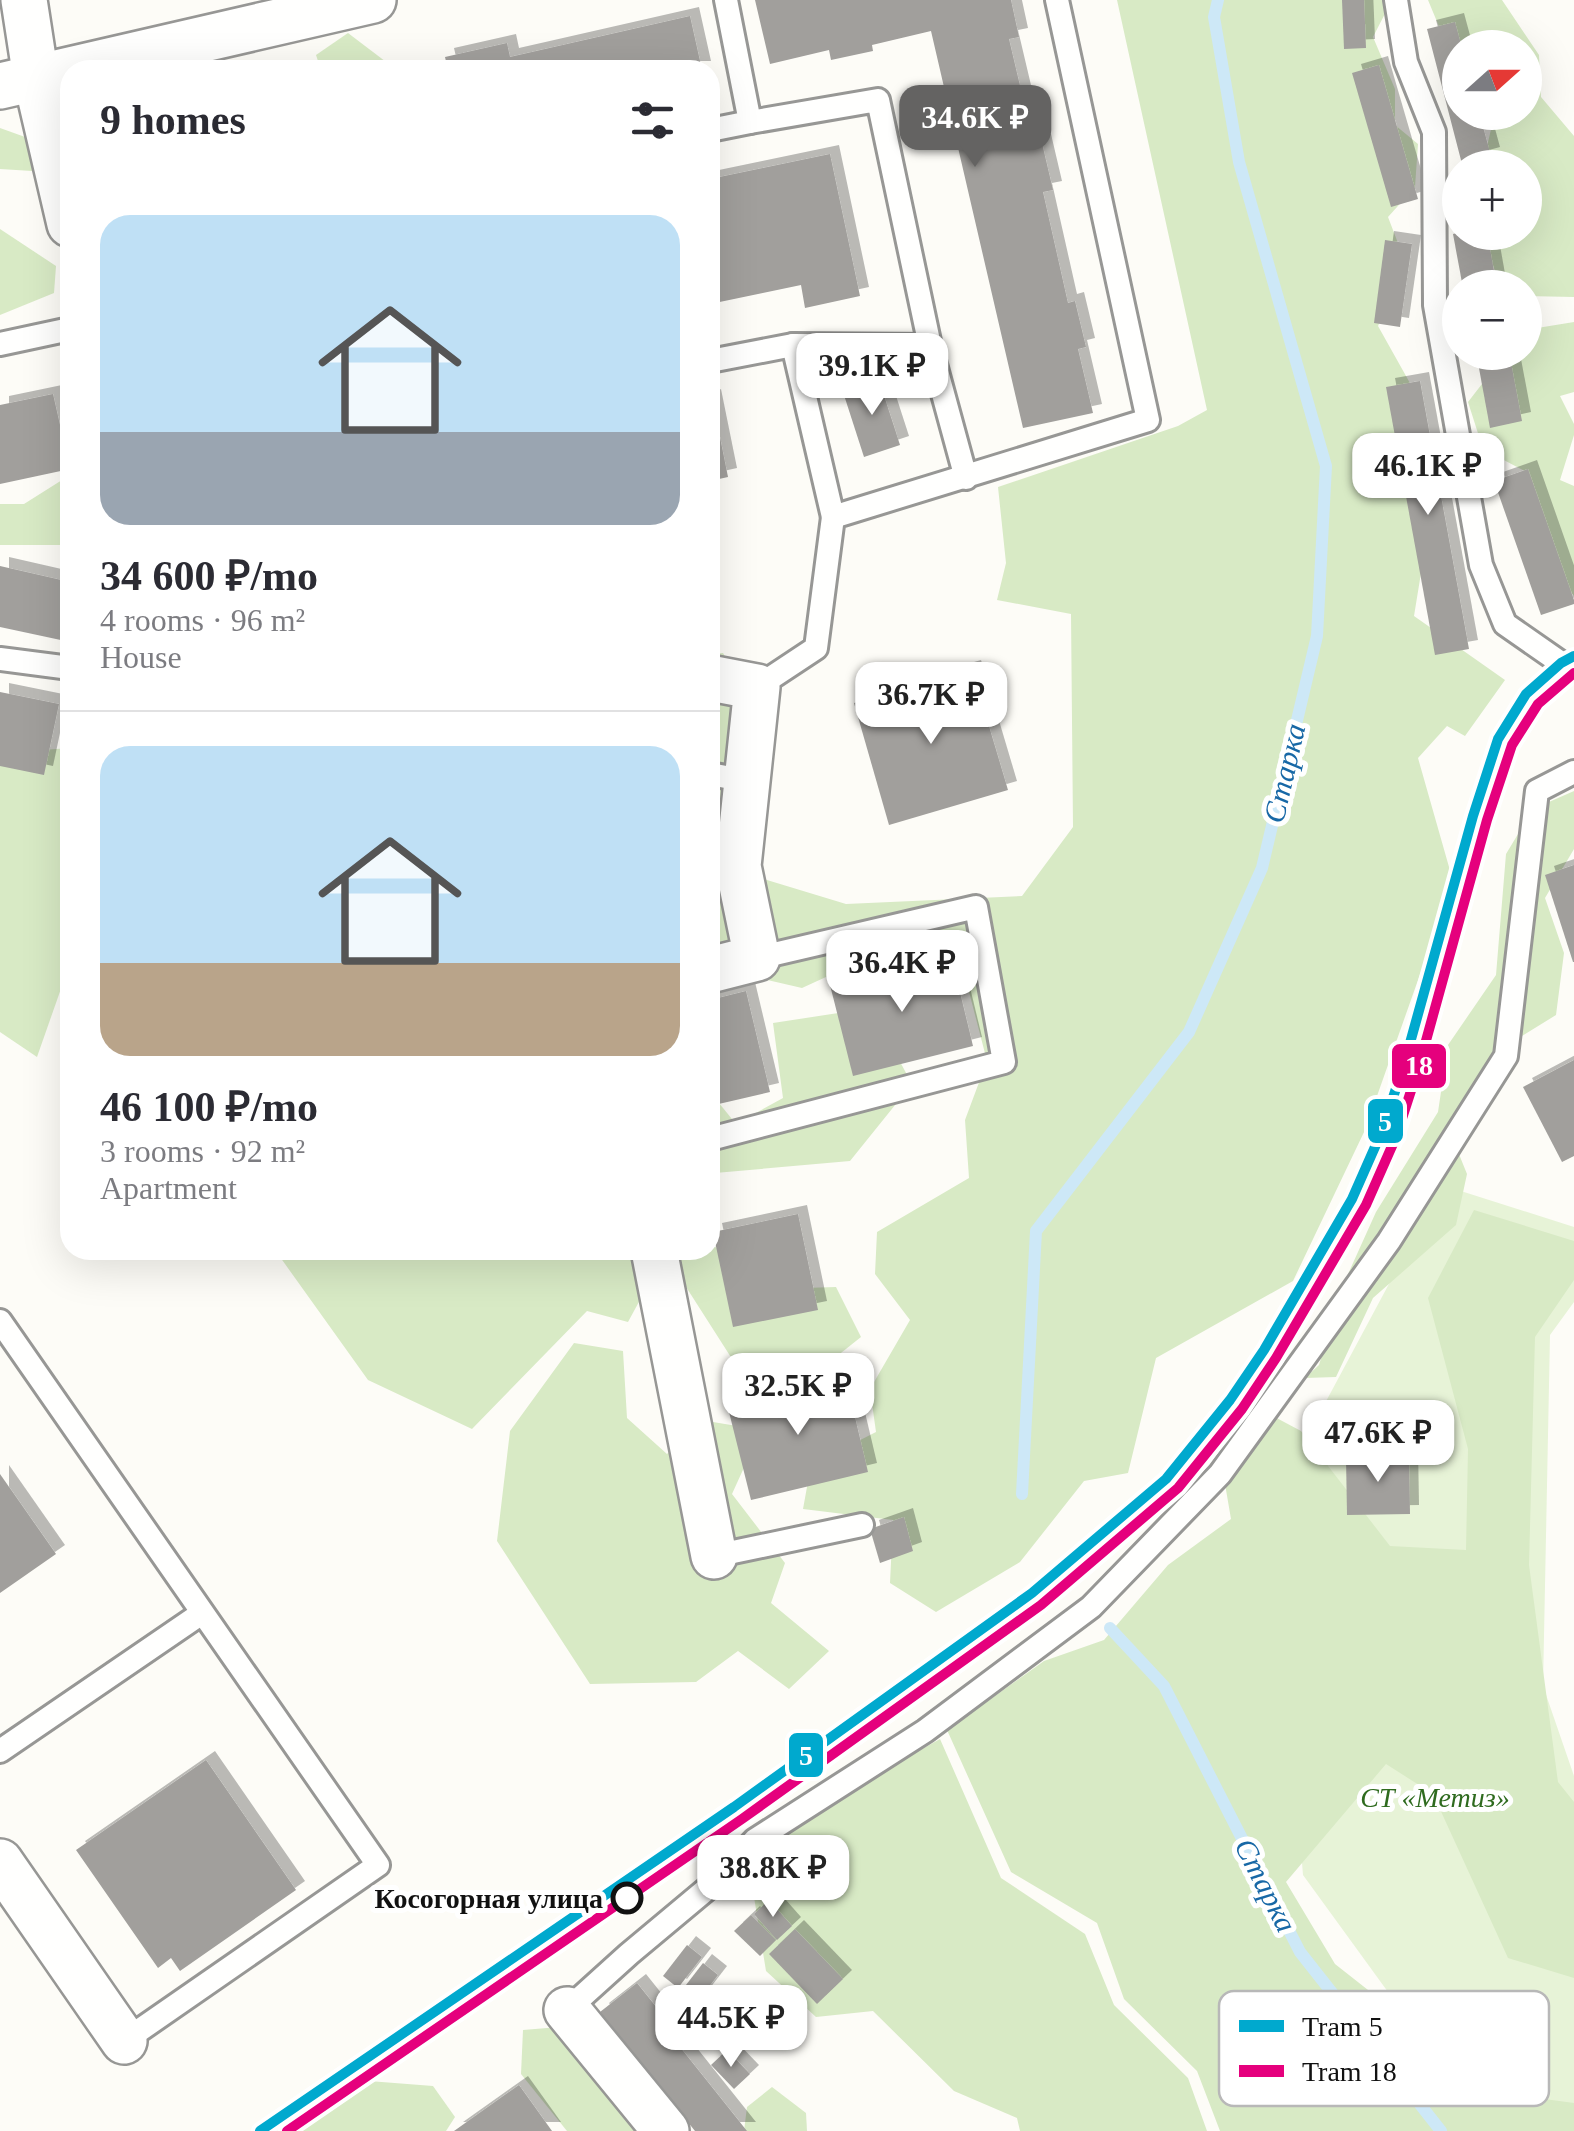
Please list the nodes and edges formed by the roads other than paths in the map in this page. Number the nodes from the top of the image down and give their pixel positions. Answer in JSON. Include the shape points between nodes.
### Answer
{"nodes":[{"id":1,"x":24,"y":0,"type":"edge"},
{"id":2,"x":374,"y":0,"type":"edge"},
{"id":3,"x":726,"y":0,"type":"edge"},
{"id":4,"x":1056,"y":0,"type":"edge"},
{"id":5,"x":1396,"y":0,"type":"edge"},
{"id":6,"x":114,"y":60,"type":"edge"},
{"id":7,"x":60,"y":72,"type":"edge"},
{"id":8,"x":18,"y":82,"type":"edge"},
{"id":9,"x":750,"y":122,"type":"junction"},
{"id":10,"x":720,"y":128,"type":"edge"},
{"id":11,"x":60,"y":197,"type":"edge"},
{"id":12,"x":60,"y":331,"type":"edge"},
{"id":13,"x":0,"y":344,"type":"edge"},
{"id":14,"x":793,"y":345,"type":"junction"},
{"id":15,"x":930,"y":346,"type":"junction"},
{"id":16,"x":720,"y":358,"type":"edge"},
{"id":17,"x":966,"y":478,"type":"junction"},
{"id":18,"x":833,"y":517,"type":"junction"},
{"id":19,"x":0,"y":659,"type":"edge"},
{"id":20,"x":1561,"y":664,"type":"dead end"},
{"id":21,"x":60,"y":667,"type":"edge"},
{"id":22,"x":720,"y":680,"type":"edge"},
{"id":23,"x":757,"y":687,"type":"junction"},
{"id":24,"x":1574,"y":772,"type":"edge"},
{"id":25,"x":728,"y":777,"type":"edge"},
{"id":26,"x":757,"y":958,"type":"junction"},
{"id":27,"x":720,"y":967,"type":"edge"},
{"id":28,"x":720,"y":1137,"type":"edge"},
{"id":29,"x":656,"y":1260,"type":"edge"},
{"id":30,"x":0,"y":1323,"type":"edge"},
{"id":31,"x":862,"y":1525,"type":"dead end"},
{"id":32,"x":714,"y":1556,"type":"joint"},
{"id":33,"x":202,"y":1612,"type":"junction"},
{"id":34,"x":0,"y":1751,"type":"edge"},
{"id":35,"x":0,"y":1862,"type":"edge"},
{"id":36,"x":567,"y":2010,"type":"joint"},
{"id":37,"x":124,"y":2042,"type":"joint"},
{"id":38,"x":666,"y":2131,"type":"edge"}],
"edges":[{"from":1,"to":8,"type":"street"},
{"from":2,"to":6,"type":"street"},
{"from":3,"to":9,"type":"lane"},
{"from":4,"to":17,"type":"lane","via":[[1148,420]]},
{"from":5,"to":20,"type":"lane","via":[[1406,62],[1434,132],[1435,305],[1481,565],[1506,624]]},
{"from":7,"to":8,"type":"street"},
{"from":8,"to":11,"type":"street"},
{"from":9,"to":10,"type":"lane"},
{"from":9,"to":15,"type":"lane","via":[[878,100]]},
{"from":12,"to":13,"type":"lane"},
{"from":14,"to":15,"type":"lane"},
{"from":14,"to":16,"type":"lane"},
{"from":14,"to":18,"type":"lane"},
{"from":15,"to":17,"type":"lane"},
{"from":17,"to":18,"type":"lane"},
{"from":18,"to":23,"type":"lane","via":[[816,648]]},
{"from":19,"to":21,"type":"lane"},
{"from":22,"to":23,"type":"street"},
{"from":23,"to":25,"type":"street"},
{"from":24,"to":36,"type":"lane","via":[[1537,791],[1506,1056],[1390,1241],[1220,1474],[1091,1608],[925,1731],[755,1840],[714,1884]]},
{"from":25,"to":26,"type":"street"},
{"from":26,"to":27,"type":"street"},
{"from":26,"to":28,"type":"lane","via":[[976,907],[1004,1062]]},
{"from":29,"to":32,"type":"street"},
{"from":30,"to":33,"type":"lane"},
{"from":31,"to":32,"type":"lane"},
{"from":33,"to":34,"type":"lane"},
{"from":33,"to":37,"type":"lane","via":[[378,1865]]},
{"from":35,"to":37,"type":"street"},
{"from":36,"to":38,"type":"street"}]}
